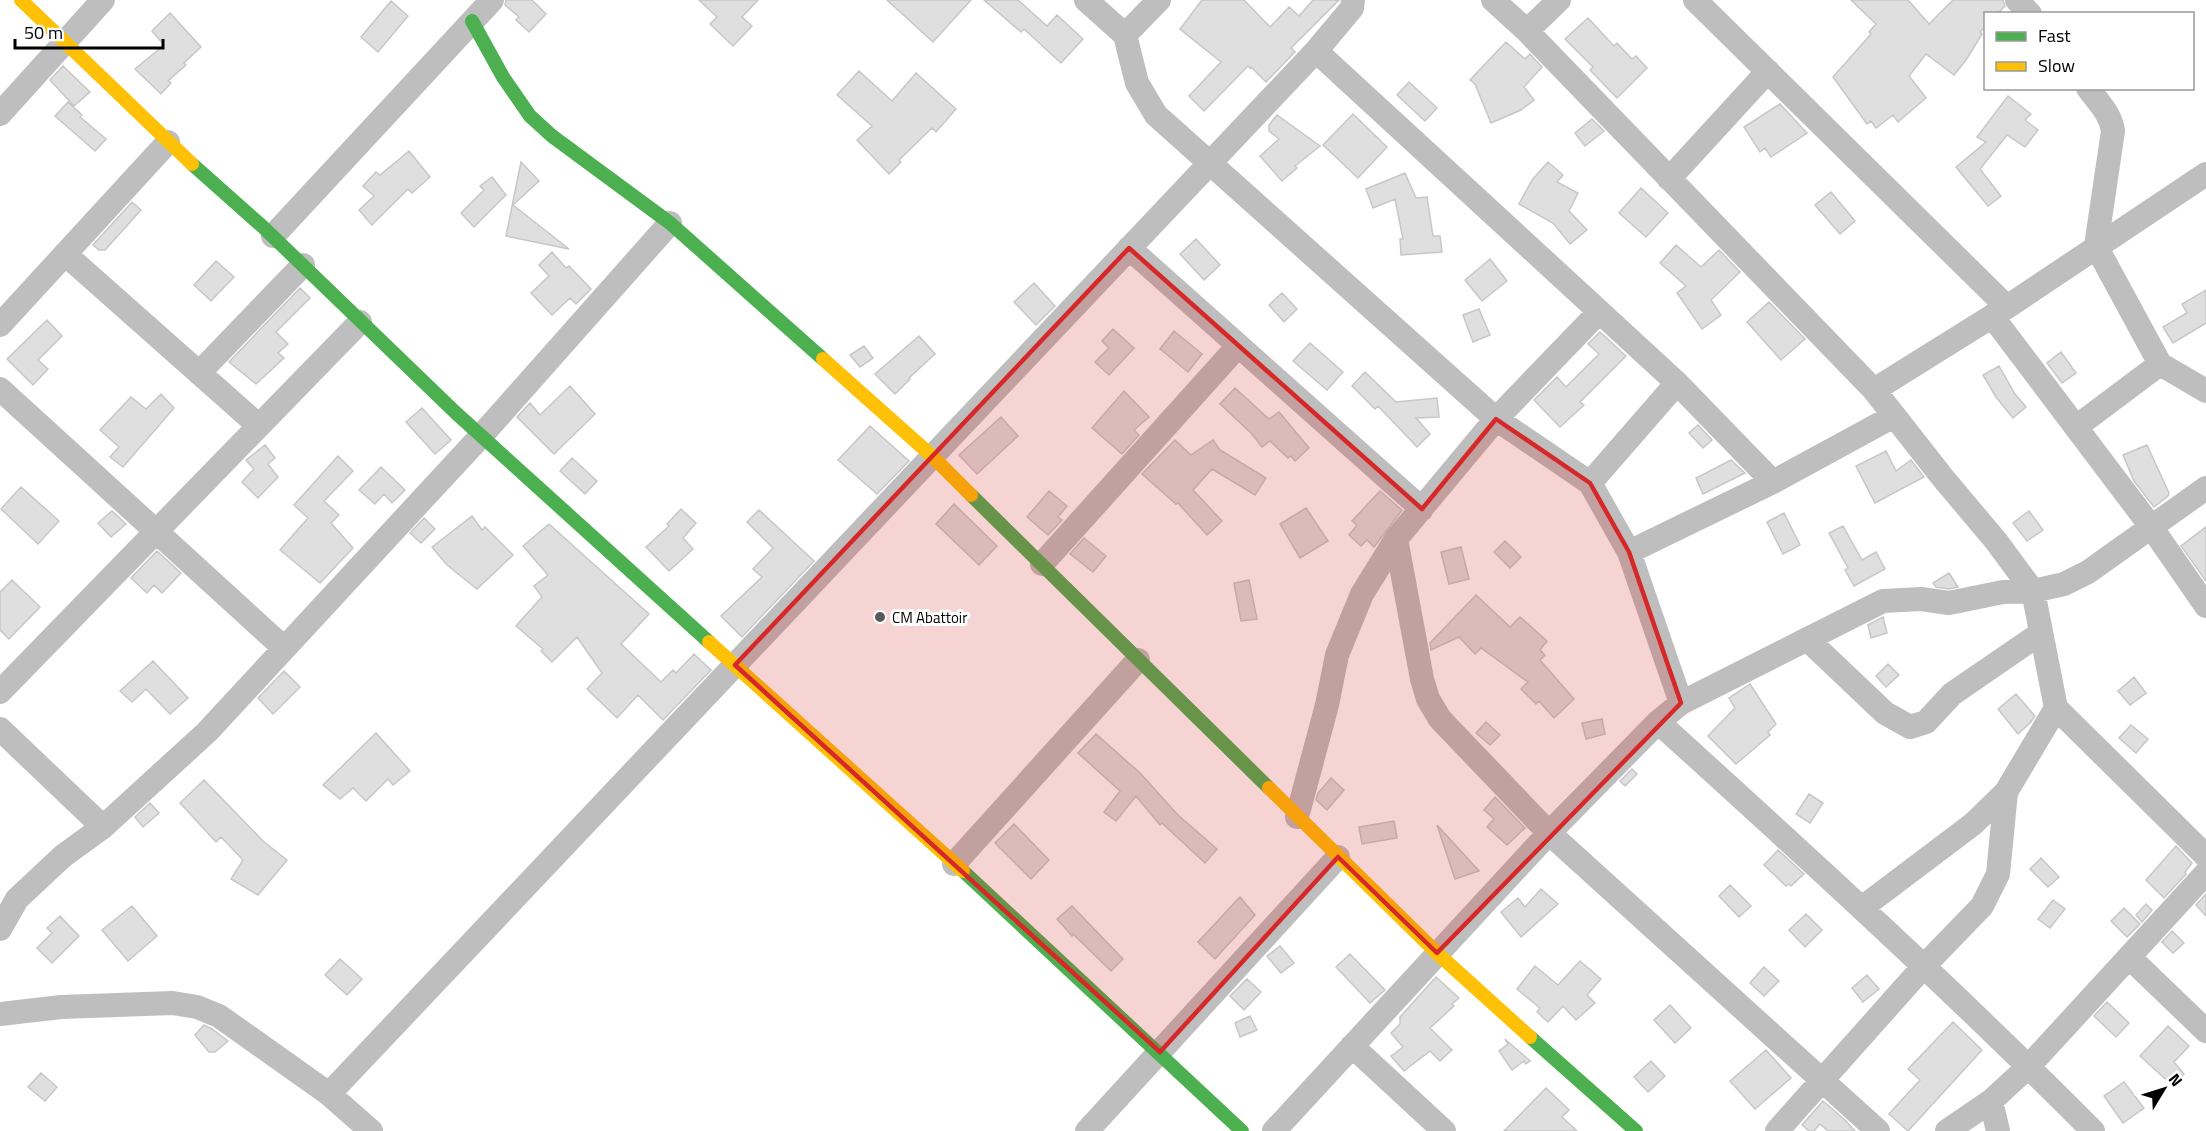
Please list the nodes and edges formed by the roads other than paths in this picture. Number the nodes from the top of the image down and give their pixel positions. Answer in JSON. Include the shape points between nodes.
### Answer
{"nodes":[{"id":1,"x":21,"y":0,"type":"edge"},
{"id":2,"x":103,"y":0,"type":"edge"},
{"id":3,"x":492,"y":0,"type":"edge"},
{"id":4,"x":1086,"y":0,"type":"edge"},
{"id":5,"x":1159,"y":0,"type":"edge"},
{"id":6,"x":1353,"y":0,"type":"edge"},
{"id":7,"x":1493,"y":0,"type":"edge"},
{"id":8,"x":1558,"y":0,"type":"edge"},
{"id":9,"x":2017,"y":0,"type":"edge"},
{"id":10,"x":1700,"y":2,"type":"edge"},
{"id":11,"x":2028,"y":12,"type":"edge"},
{"id":12,"x":472,"y":21,"type":"junction"},
{"id":13,"x":1527,"y":31,"type":"junction"},
{"id":14,"x":1125,"y":36,"type":"junction"},
{"id":15,"x":67,"y":42,"type":"junction"},
{"id":16,"x":1316,"y":51,"type":"junction"},
{"id":17,"x":1768,"y":71,"type":"junction"},
{"id":18,"x":2089,"y":90,"type":"edge"},
{"id":19,"x":0,"y":114,"type":"edge"},
{"id":20,"x":168,"y":142,"type":"junction"},
{"id":21,"x":1211,"y":163,"type":"junction"},
{"id":22,"x":2206,"y":174,"type":"edge"},
{"id":23,"x":1669,"y":179,"type":"junction"},
{"id":24,"x":670,"y":223,"type":"junction"},
{"id":25,"x":273,"y":236,"type":"junction"},
{"id":26,"x":2096,"y":246,"type":"junction"},
{"id":27,"x":1130,"y":248,"type":"junction"},
{"id":28,"x":65,"y":254,"type":"junction"},
{"id":29,"x":303,"y":265,"type":"junction"},
{"id":30,"x":2000,"y":311,"type":"junction"},
{"id":31,"x":1599,"y":312,"type":"junction"},
{"id":32,"x":360,"y":322,"type":"junction"},
{"id":33,"x":0,"y":325,"type":"edge"},
{"id":34,"x":1238,"y":346,"type":"junction"},
{"id":35,"x":2160,"y":364,"type":"junction"},
{"id":36,"x":199,"y":373,"type":"junction"},
{"id":37,"x":1677,"y":383,"type":"junction"},
{"id":38,"x":0,"y":389,"type":"edge"},
{"id":39,"x":1874,"y":390,"type":"junction"},
{"id":40,"x":2206,"y":391,"type":"edge"},
{"id":41,"x":1894,"y":416,"type":"junction"},
{"id":42,"x":1496,"y":419,"type":"junction"},
{"id":43,"x":259,"y":426,"type":"junction"},
{"id":44,"x":2076,"y":427,"type":"junction"},
{"id":45,"x":481,"y":436,"type":"junction"},
{"id":46,"x":933,"y":457,"type":"junction"},
{"id":47,"x":1773,"y":482,"type":"junction"},
{"id":48,"x":1590,"y":483,"type":"junction"},
{"id":49,"x":2206,"y":488,"type":"edge"},
{"id":50,"x":1422,"y":509,"type":"junction"},
{"id":51,"x":2152,"y":528,"type":"junction"},
{"id":52,"x":156,"y":532,"type":"junction"},
{"id":53,"x":1396,"y":539,"type":"junction"},
{"id":54,"x":1629,"y":552,"type":"junction"},
{"id":55,"x":1042,"y":564,"type":"junction"},
{"id":56,"x":2032,"y":591,"type":"junction"},
{"id":57,"x":2206,"y":606,"type":"edge"},
{"id":58,"x":2041,"y":633,"type":"junction"},
{"id":59,"x":1807,"y":639,"type":"junction"},
{"id":60,"x":284,"y":648,"type":"junction"},
{"id":61,"x":1138,"y":660,"type":"junction"},
{"id":62,"x":735,"y":665,"type":"junction"},
{"id":63,"x":0,"y":692,"type":"edge"},
{"id":64,"x":1681,"y":703,"type":"junction"},
{"id":65,"x":2056,"y":708,"type":"junction"},
{"id":66,"x":1658,"y":722,"type":"junction"},
{"id":67,"x":0,"y":729,"type":"edge"},
{"id":68,"x":2006,"y":792,"type":"junction"},
{"id":69,"x":1297,"y":817,"type":"junction"},
{"id":70,"x":103,"y":826,"type":"junction"},
{"id":71,"x":1549,"y":833,"type":"junction"},
{"id":72,"x":2206,"y":856,"type":"edge"},
{"id":73,"x":1338,"y":857,"type":"junction"},
{"id":74,"x":954,"y":864,"type":"junction"},
{"id":75,"x":2206,"y":873,"type":"edge"},
{"id":76,"x":1863,"y":907,"type":"junction"},
{"id":77,"x":0,"y":929,"type":"edge"},
{"id":78,"x":1437,"y":954,"type":"junction"},
{"id":79,"x":2129,"y":957,"type":"junction"},
{"id":80,"x":1924,"y":966,"type":"junction"},
{"id":81,"x":0,"y":1014,"type":"edge"},
{"id":82,"x":2206,"y":1031,"type":"edge"},
{"id":83,"x":1352,"y":1046,"type":"junction"},
{"id":84,"x":1160,"y":1052,"type":"junction"},
{"id":85,"x":2029,"y":1066,"type":"junction"},
{"id":86,"x":1822,"y":1080,"type":"junction"},
{"id":87,"x":329,"y":1094,"type":"junction"},
{"id":88,"x":1991,"y":1101,"type":"junction"},
{"id":89,"x":371,"y":1131,"type":"edge"},
{"id":90,"x":1087,"y":1131,"type":"edge"},
{"id":91,"x":1242,"y":1131,"type":"edge"},
{"id":92,"x":1274,"y":1131,"type":"edge"},
{"id":93,"x":1444,"y":1131,"type":"edge"},
{"id":94,"x":1636,"y":1131,"type":"edge"},
{"id":95,"x":1777,"y":1131,"type":"edge"},
{"id":96,"x":1878,"y":1131,"type":"edge"},
{"id":97,"x":1947,"y":1131,"type":"edge"},
{"id":98,"x":1998,"y":1131,"type":"edge"},
{"id":99,"x":2093,"y":1131,"type":"edge"}],
"edges":[{"from":1,"to":15,"type":"street"},
{"from":2,"to":15,"type":"street"},
{"from":3,"to":12,"type":"street"},
{"from":4,"to":14,"type":"street"},
{"from":5,"to":14,"type":"street"},
{"from":6,"to":16,"type":"street","via":[[1352,8]]},
{"from":7,"to":13,"type":"street"},
{"from":8,"to":13,"type":"street"},
{"from":9,"to":11,"type":"street"},
{"from":10,"to":17,"type":"street"},
{"from":12,"to":24,"type":"street","via":[[530,116]]},
{"from":12,"to":25,"type":"street"},
{"from":13,"to":23,"type":"street"},
{"from":14,"to":21,"type":"street","via":[[1137,83],[1156,115]]},
{"from":15,"to":19,"type":"street"},
{"from":15,"to":20,"type":"street"},
{"from":16,"to":21,"type":"street"},
{"from":16,"to":31,"type":"street"},
{"from":17,"to":23,"type":"street"},
{"from":17,"to":30,"type":"street"},
{"from":18,"to":26,"type":"street","via":[[2112,121],[2113,131]]},
{"from":20,"to":25,"type":"street"},
{"from":20,"to":28,"type":"street"},
{"from":21,"to":27,"type":"street"},
{"from":21,"to":42,"type":"street"},
{"from":22,"to":26,"type":"street"},
{"from":23,"to":39,"type":"street"},
{"from":24,"to":45,"type":"street"},
{"from":24,"to":46,"type":"street"},
{"from":25,"to":29,"type":"street"},
{"from":26,"to":30,"type":"street"},
{"from":26,"to":35,"type":"street"},
{"from":27,"to":34,"type":"street"},
{"from":27,"to":46,"type":"street"},
{"from":28,"to":33,"type":"street"},
{"from":28,"to":36,"type":"street"},
{"from":29,"to":32,"type":"street"},
{"from":29,"to":36,"type":"street"},
{"from":30,"to":39,"type":"street"},
{"from":30,"to":44,"type":"street"},
{"from":31,"to":37,"type":"street"},
{"from":31,"to":42,"type":"street"},
{"from":32,"to":43,"type":"street"},
{"from":32,"to":45,"type":"street"},
{"from":34,"to":50,"type":"street"},
{"from":34,"to":55,"type":"street"},
{"from":35,"to":40,"type":"street"},
{"from":35,"to":44,"type":"street"},
{"from":36,"to":43,"type":"street"},
{"from":37,"to":47,"type":"street"},
{"from":37,"to":48,"type":"street"},
{"from":38,"to":52,"type":"street"},
{"from":39,"to":41,"type":"street"},
{"from":41,"to":47,"type":"street"},
{"from":41,"to":56,"type":"street"},
{"from":42,"to":48,"type":"street"},
{"from":42,"to":50,"type":"street"},
{"from":43,"to":52,"type":"street"},
{"from":44,"to":51,"type":"street"},
{"from":45,"to":60,"type":"street"},
{"from":45,"to":62,"type":"street"},
{"from":46,"to":55,"type":"street"},
{"from":46,"to":62,"type":"street"},
{"from":47,"to":54,"type":"street"},
{"from":48,"to":54,"type":"street"},
{"from":49,"to":51,"type":"street"},
{"from":50,"to":53,"type":"street"},
{"from":51,"to":56,"type":"street","via":[[2088,572],[2064,584]]},
{"from":51,"to":57,"type":"street"},
{"from":52,"to":60,"type":"street"},
{"from":52,"to":63,"type":"street"},
{"from":53,"to":69,"type":"street","via":[[1362,594],[1337,655]]},
{"from":53,"to":71,"type":"street","via":[[1428,699],[1440,719]]},
{"from":54,"to":64,"type":"street"},
{"from":55,"to":61,"type":"street"},
{"from":56,"to":58,"type":"street"},
{"from":56,"to":59,"type":"street","via":[[2003,592],[1949,603],[1921,599],[1883,601]]},
{"from":58,"to":59,"type":"street","via":[[1952,694],[1926,722],[1910,727],[1886,713]]},
{"from":58,"to":65,"type":"street"},
{"from":59,"to":64,"type":"street"},
{"from":60,"to":70,"type":"street","via":[[207,732]]},
{"from":61,"to":69,"type":"street"},
{"from":61,"to":74,"type":"street"},
{"from":62,"to":74,"type":"street"},
{"from":62,"to":87,"type":"street"},
{"from":64,"to":66,"type":"street"},
{"from":65,"to":68,"type":"street"},
{"from":65,"to":72,"type":"street"},
{"from":66,"to":71,"type":"street"},
{"from":66,"to":76,"type":"street"},
{"from":67,"to":70,"type":"street"},
{"from":68,"to":76,"type":"street","via":[[1973,824]]},
{"from":68,"to":80,"type":"street","via":[[1998,874],[1982,906]]},
{"from":69,"to":73,"type":"street"},
{"from":70,"to":77,"type":"street","via":[[63,856],[17,899]]},
{"from":71,"to":78,"type":"street"},
{"from":71,"to":86,"type":"street"},
{"from":73,"to":78,"type":"street"},
{"from":73,"to":84,"type":"street"},
{"from":74,"to":84,"type":"street"},
{"from":75,"to":79,"type":"street"},
{"from":76,"to":80,"type":"street"},
{"from":78,"to":83,"type":"street"},
{"from":78,"to":94,"type":"street"},
{"from":79,"to":82,"type":"street"},
{"from":79,"to":85,"type":"street"},
{"from":80,"to":85,"type":"street"},
{"from":80,"to":86,"type":"street"},
{"from":81,"to":87,"type":"street","via":[[72,1006],[173,1003],[197,1007],[219,1016]]},
{"from":83,"to":92,"type":"street"},
{"from":83,"to":93,"type":"street"},
{"from":84,"to":90,"type":"street"},
{"from":84,"to":91,"type":"street"},
{"from":85,"to":88,"type":"street"},
{"from":85,"to":99,"type":"street"},
{"from":86,"to":95,"type":"street"},
{"from":86,"to":96,"type":"street"},
{"from":87,"to":89,"type":"street"},
{"from":88,"to":97,"type":"street"},
{"from":88,"to":98,"type":"street"}]}
